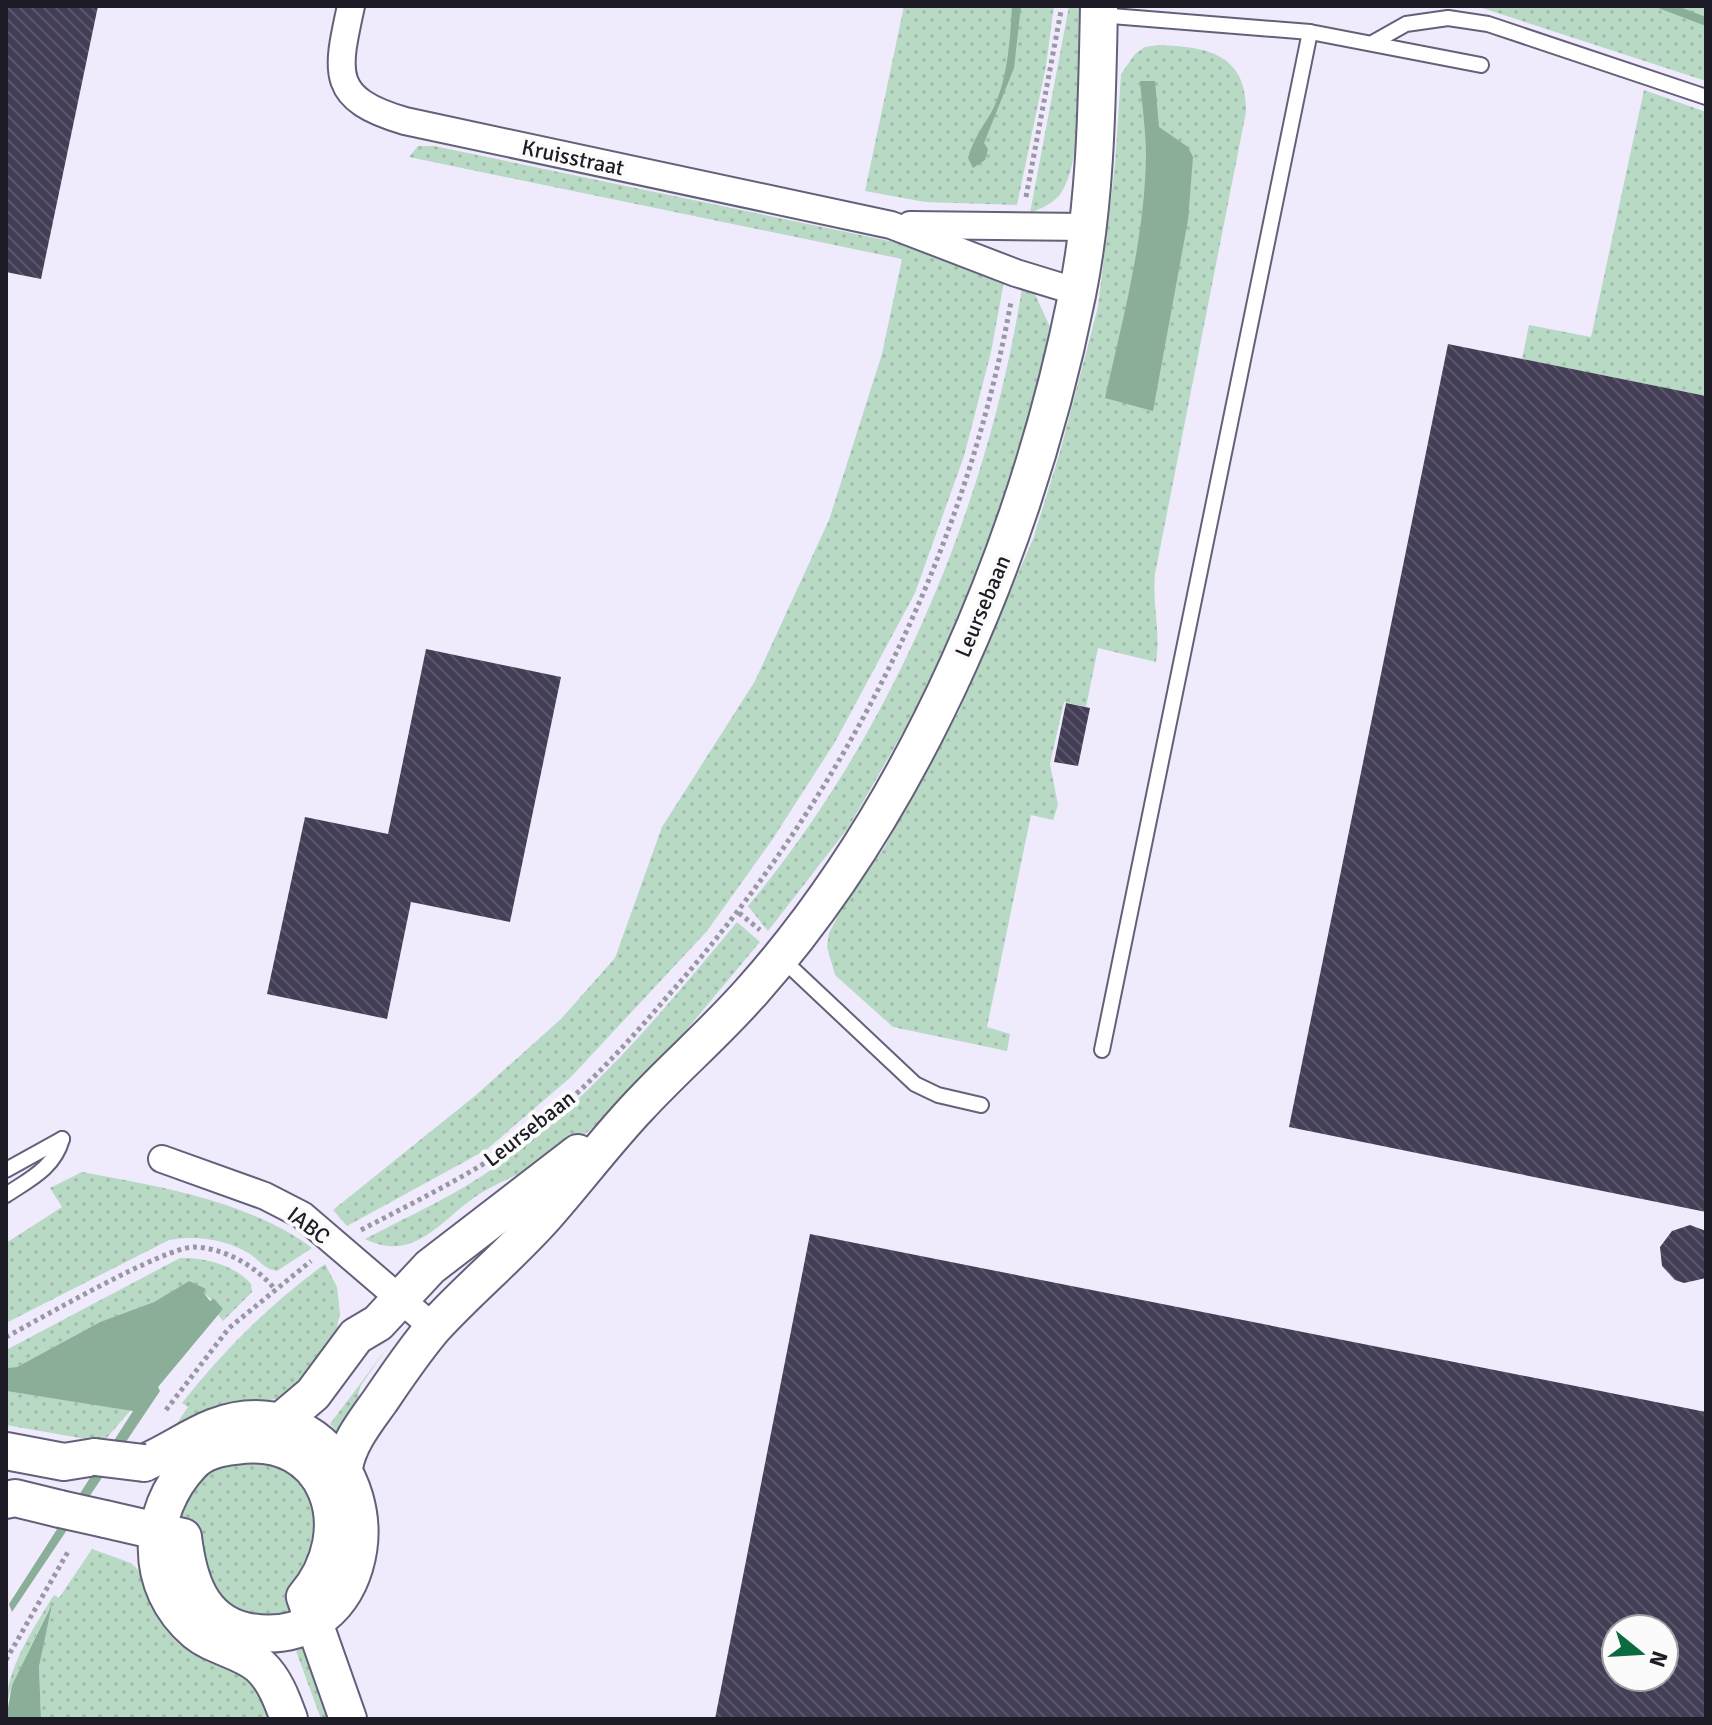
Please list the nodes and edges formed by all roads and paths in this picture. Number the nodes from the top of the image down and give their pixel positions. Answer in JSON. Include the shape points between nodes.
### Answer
{"nodes":[{"id":1,"x":351,"y":6,"type":"edge"},
{"id":2,"x":1062,"y":6,"type":"edge"},
{"id":3,"x":1099,"y":10,"type":"edge"},
{"id":4,"x":1310,"y":32,"type":"junction"},
{"id":5,"x":1374,"y":42,"type":"junction"},
{"id":6,"x":1481,"y":65,"type":"dead end"},
{"id":7,"x":1706,"y":97,"type":"edge"},
{"id":8,"x":891,"y":225,"type":"junction"},
{"id":9,"x":1022,"y":227,"type":"junction"},
{"id":10,"x":1087,"y":227,"type":"junction"},
{"id":11,"x":1016,"y":273,"type":"junction"},
{"id":12,"x":1078,"y":292,"type":"junction"},
{"id":13,"x":780,"y":956,"type":"junction"},
{"id":14,"x":1102,"y":1050,"type":"dead end"},
{"id":15,"x":981,"y":1105,"type":"dead end"},
{"id":16,"x":636,"y":1108,"type":"junction"},
{"id":17,"x":162,"y":1159,"type":"dead end"},
{"id":18,"x":6,"y":1170,"type":"edge"},
{"id":19,"x":6,"y":1195,"type":"edge"},
{"id":20,"x":335,"y":1244,"type":"junction"},
{"id":21,"x":274,"y":1288,"type":"junction"},
{"id":22,"x":389,"y":1310,"type":"junction"},
{"id":23,"x":434,"y":1328,"type":"junction"},
{"id":24,"x":6,"y":1337,"type":"edge"},
{"id":25,"x":294,"y":1438,"type":"junction"},
{"id":26,"x":6,"y":1451,"type":"edge"},
{"id":27,"x":158,"y":1458,"type":"junction"},
{"id":28,"x":344,"y":1468,"type":"junction"},
{"id":29,"x":6,"y":1500,"type":"edge"},
{"id":30,"x":6,"y":1512,"type":"edge"},
{"id":31,"x":76,"y":1528,"type":"junction"},
{"id":32,"x":155,"y":1542,"type":"junction"},
{"id":33,"x":323,"y":1614,"type":"junction"},
{"id":34,"x":261,"y":1649,"type":"junction"},
{"id":35,"x":6,"y":1660,"type":"edge"},
{"id":36,"x":289,"y":1719,"type":"edge"},
{"id":37,"x":309,"y":1719,"type":"edge"},
{"id":38,"x":348,"y":1719,"type":"edge"},
{"id":39,"x":366,"y":1719,"type":"edge"}],
"edges":[{"from":1,"to":8,"type":"street","name":"Kruisstraat","via":[[340,70],[349,91],[366,107],[405,121]]},
{"from":2,"to":9,"type":"path"},
{"from":3,"to":4,"type":"lane"},
{"from":3,"to":10,"type":"street","name":"Leursebaan"},
{"from":4,"to":5,"type":"lane"},
{"from":4,"to":14,"type":"lane"},
{"from":5,"to":6,"type":"lane"},
{"from":5,"to":7,"type":"lane","via":[[1406,24],[1448,18],[1488,24]]},
{"from":8,"to":9,"type":"street","name":"Kruisstraat"},
{"from":8,"to":11,"type":"street","name":"Kruisstraat"},
{"from":9,"to":10,"type":"street","name":"Kruisstraat"},
{"from":10,"to":12,"type":"street","name":"Leursebaan"},
{"from":11,"to":12,"type":"street","name":"Kruisstraat"},
{"from":11,"to":20,"type":"path","name":"Leursebaan","via":[[1001,356],[972,462],[924,596],[827,785],[739,913],[623,1047],[526,1136]]},
{"from":12,"to":13,"type":"street","name":"Leursebaan","via":[[1041,444],[1013,532],[947,687],[863,839]]},
{"from":13,"to":15,"type":"lane","via":[[915,1084]]},
{"from":13,"to":16,"type":"street","name":"Leursebaan","via":[[731,1014]]},
{"from":16,"to":22,"type":"street","name":"Leursebaan","via":[[465,1238]]},
{"from":16,"to":23,"type":"street","name":"Leursebaan","via":[[542,1219]]},
{"from":17,"to":20,"type":"street","name":"IABC","via":[[278,1202]]},
{"from":18,"to":19,"type":"lane","via":[[62,1139],[46,1168]]},
{"from":20,"to":21,"type":"path","name":"Leursebaan"},
{"from":20,"to":22,"type":"street","name":"IABC"},
{"from":21,"to":24,"type":"path","via":[[257,1271],[224,1253],[182,1249]]},
{"from":21,"to":27,"type":"path","name":"Leursebaan","via":[[229,1328]]},
{"from":22,"to":23,"type":"street","name":"IABC"},
{"from":22,"to":25,"type":"street","name":"Leursebaan","via":[[371,1347]]},
{"from":23,"to":28,"type":"street","name":"Leursebaan","via":[[360,1429]]},
{"from":25,"to":27,"type":"street"},
{"from":25,"to":28,"type":"street","via":[[329,1450]]},
{"from":25,"to":33,"type":"street","via":[[331,1497],[332,1551],[305,1597]]},
{"from":26,"to":27,"type":"street","via":[[81,1464]]},
{"from":27,"to":32,"type":"street","via":[[165,1504]]},
{"from":28,"to":33,"type":"street","via":[[358,1499],[355,1568]]},
{"from":29,"to":31,"type":"street","via":[[15,1498]]},
{"from":30,"to":31,"type":"street"},
{"from":31,"to":32,"type":"street"},
{"from":31,"to":35,"type":"path"},
{"from":32,"to":34,"type":"street","via":[[183,1537],[188,1575],[205,1607]]},
{"from":33,"to":34,"type":"street"},
{"from":33,"to":38,"type":"street"},
{"from":33,"to":39,"type":"street"},
{"from":34,"to":36,"type":"street"},
{"from":34,"to":37,"type":"street","via":[[279,1648]]}]}
